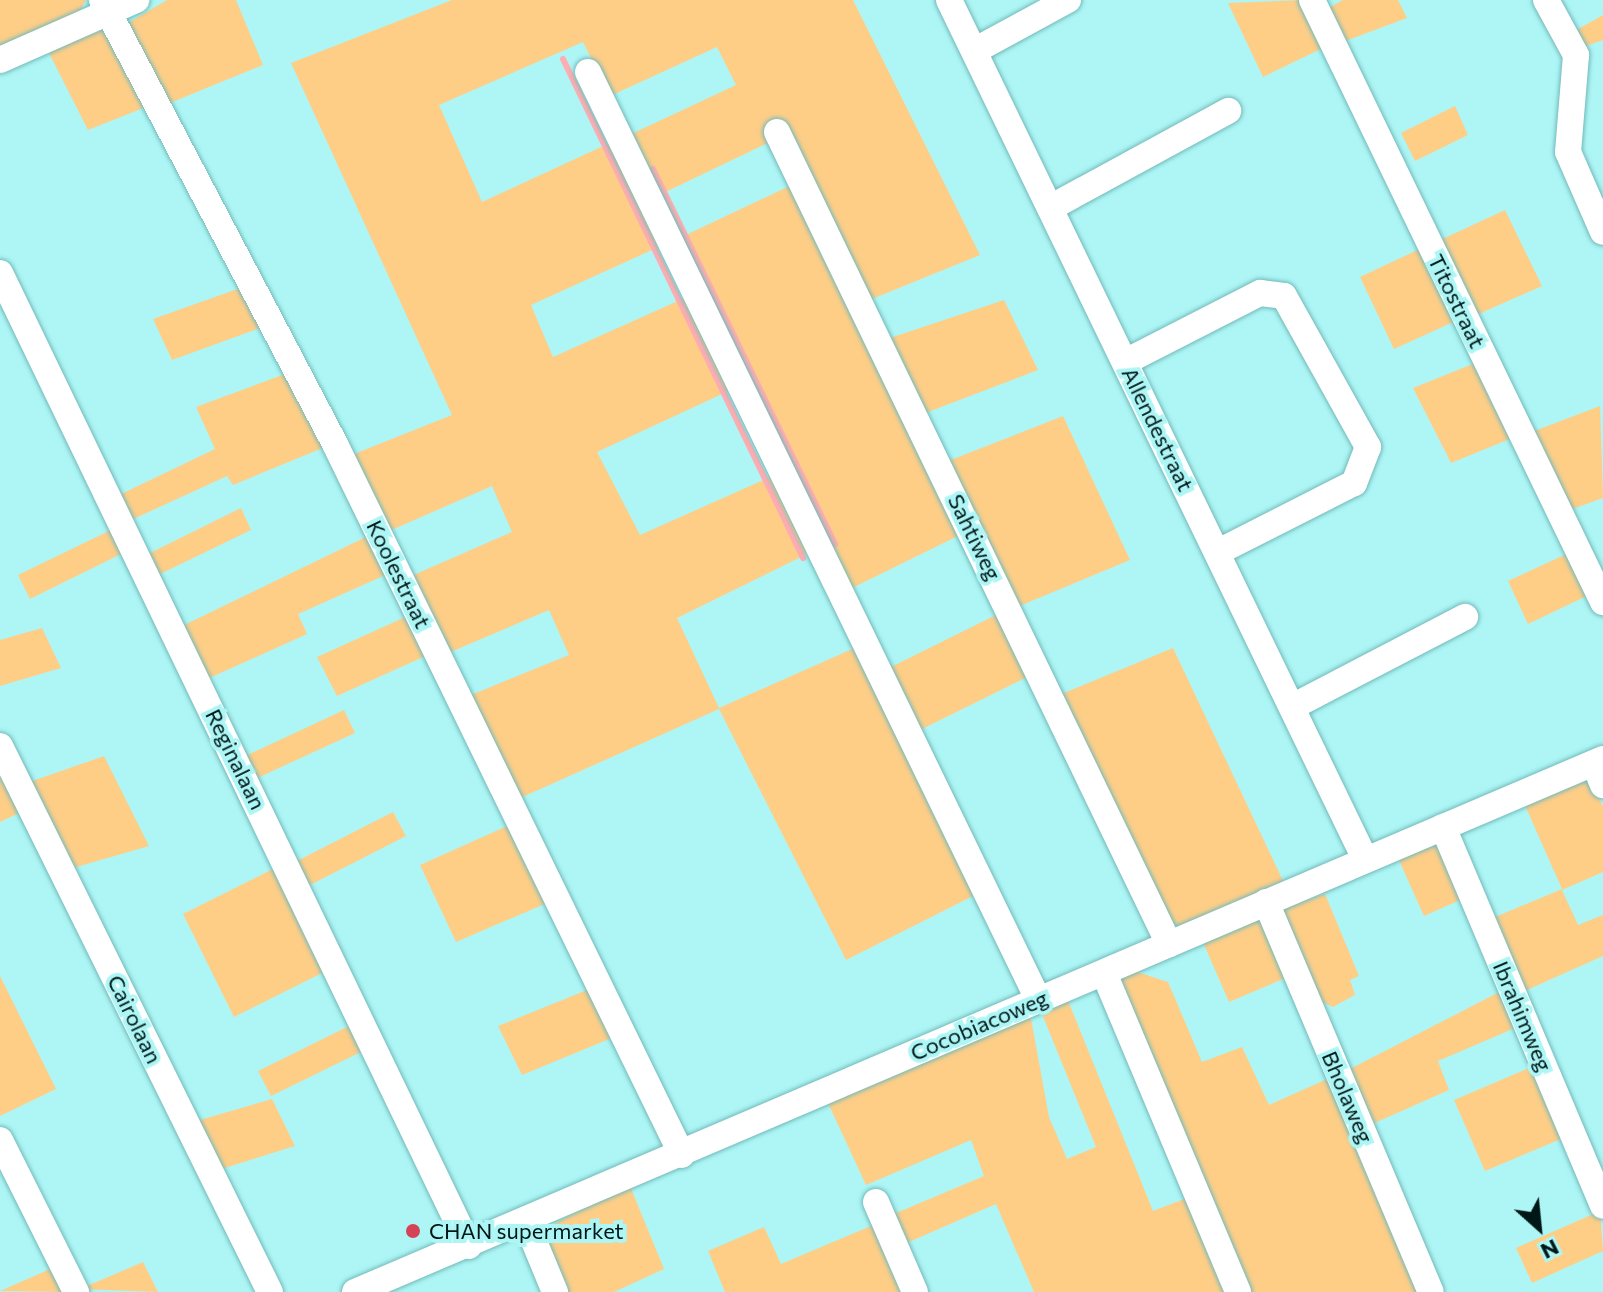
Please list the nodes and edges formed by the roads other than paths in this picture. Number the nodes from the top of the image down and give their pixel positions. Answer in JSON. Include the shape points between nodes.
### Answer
{"nodes":[{"id":1,"x":136,"y":0,"type":"edge"},
{"id":2,"x":949,"y":0,"type":"edge"},
{"id":3,"x":1068,"y":0,"type":"edge"},
{"id":4,"x":1312,"y":0,"type":"edge"},
{"id":5,"x":1546,"y":0,"type":"edge"},
{"id":6,"x":105,"y":5,"type":"edge"},
{"id":7,"x":974,"y":51,"type":"junction"},
{"id":8,"x":0,"y":60,"type":"edge"},
{"id":9,"x":588,"y":72,"type":"dead end"},
{"id":10,"x":1228,"y":111,"type":"dead end"},
{"id":11,"x":777,"y":132,"type":"dead end"},
{"id":12,"x":1050,"y":208,"type":"junction"},
{"id":13,"x":1603,"y":232,"type":"edge"},
{"id":14,"x":0,"y":273,"type":"edge"},
{"id":15,"x":1125,"y":362,"type":"junction"},
{"id":16,"x":1218,"y":552,"type":"junction"},
{"id":17,"x":1603,"y":602,"type":"edge"},
{"id":18,"x":1465,"y":617,"type":"dead end"},
{"id":19,"x":1294,"y":706,"type":"junction"},
{"id":20,"x":0,"y":746,"type":"edge"},
{"id":21,"x":1600,"y":769,"type":"edge"},
{"id":22,"x":1443,"y":827,"type":"junction"},
{"id":23,"x":1365,"y":859,"type":"junction"},
{"id":24,"x":1266,"y":902,"type":"junction"},
{"id":25,"x":1169,"y":944,"type":"junction"},
{"id":26,"x":1104,"y":973,"type":"junction"},
{"id":27,"x":1038,"y":999,"type":"junction"},
{"id":28,"x":0,"y":1140,"type":"edge"},
{"id":29,"x":682,"y":1155,"type":"junction"},
{"id":30,"x":876,"y":1202,"type":"dead end"},
{"id":31,"x":1603,"y":1206,"type":"edge"},
{"id":32,"x":526,"y":1222,"type":"junction"},
{"id":33,"x":469,"y":1246,"type":"junction"},
{"id":34,"x":389,"y":1286,"type":"edge"},
{"id":35,"x":76,"y":1292,"type":"edge"},
{"id":36,"x":270,"y":1292,"type":"edge"},
{"id":37,"x":355,"y":1292,"type":"edge"},
{"id":38,"x":555,"y":1292,"type":"edge"},
{"id":39,"x":915,"y":1292,"type":"edge"},
{"id":40,"x":1238,"y":1292,"type":"edge"},
{"id":41,"x":1431,"y":1292,"type":"edge"}],
"edges":[{"from":1,"to":6,"type":"street"},
{"from":2,"to":7,"type":"street","name":"Allendestraat"},
{"from":3,"to":7,"type":"street"},
{"from":4,"to":17,"type":"street","name":"Titostraat"},
{"from":5,"to":13,"type":"street","via":[[1576,55],[1568,152]]},
{"from":6,"to":8,"type":"street"},
{"from":6,"to":29,"type":"street","name":"Koolestraat","via":[[335,444]]},
{"from":7,"to":12,"type":"street","name":"Allendestraat"},
{"from":9,"to":27,"type":"street"},
{"from":10,"to":12,"type":"street"},
{"from":11,"to":25,"type":"street","name":"Sahtiweg"},
{"from":12,"to":15,"type":"street","name":"Allendestraat"},
{"from":14,"to":33,"type":"street","name":"Reginalaan"},
{"from":15,"to":16,"type":"street","name":"Allendestraat"},
{"from":15,"to":16,"type":"street","via":[[1260,293],[1284,296],[1368,447],[1354,483]]},
{"from":16,"to":19,"type":"street","name":"Allendestraat"},
{"from":18,"to":19,"type":"street"},
{"from":19,"to":23,"type":"street","name":"Allendestraat"},
{"from":20,"to":36,"type":"street","name":"Cairolaan"},
{"from":21,"to":22,"type":"street","name":"Cocobiacoweg"},
{"from":22,"to":23,"type":"street","name":"Cocobiacoweg"},
{"from":22,"to":31,"type":"street","name":"Ibrahimweg"},
{"from":23,"to":24,"type":"street","name":"Cocobiacoweg"},
{"from":24,"to":25,"type":"street","name":"Cocobiacoweg"},
{"from":24,"to":41,"type":"street","name":"Bholaweg"},
{"from":25,"to":26,"type":"street","name":"Cocobiacoweg"},
{"from":26,"to":27,"type":"street","name":"Cocobiacoweg"},
{"from":26,"to":40,"type":"street"},
{"from":27,"to":29,"type":"street","name":"Cocobiacoweg"},
{"from":28,"to":35,"type":"street"},
{"from":29,"to":32,"type":"street","name":"Cocobiacoweg"},
{"from":30,"to":39,"type":"street"},
{"from":32,"to":33,"type":"street","name":"Cocobiacoweg"},
{"from":32,"to":38,"type":"street"},
{"from":33,"to":34,"type":"street","name":"Cocobiacoweg"},
{"from":34,"to":37,"type":"street","name":"Cocobiacoweg"}]}
